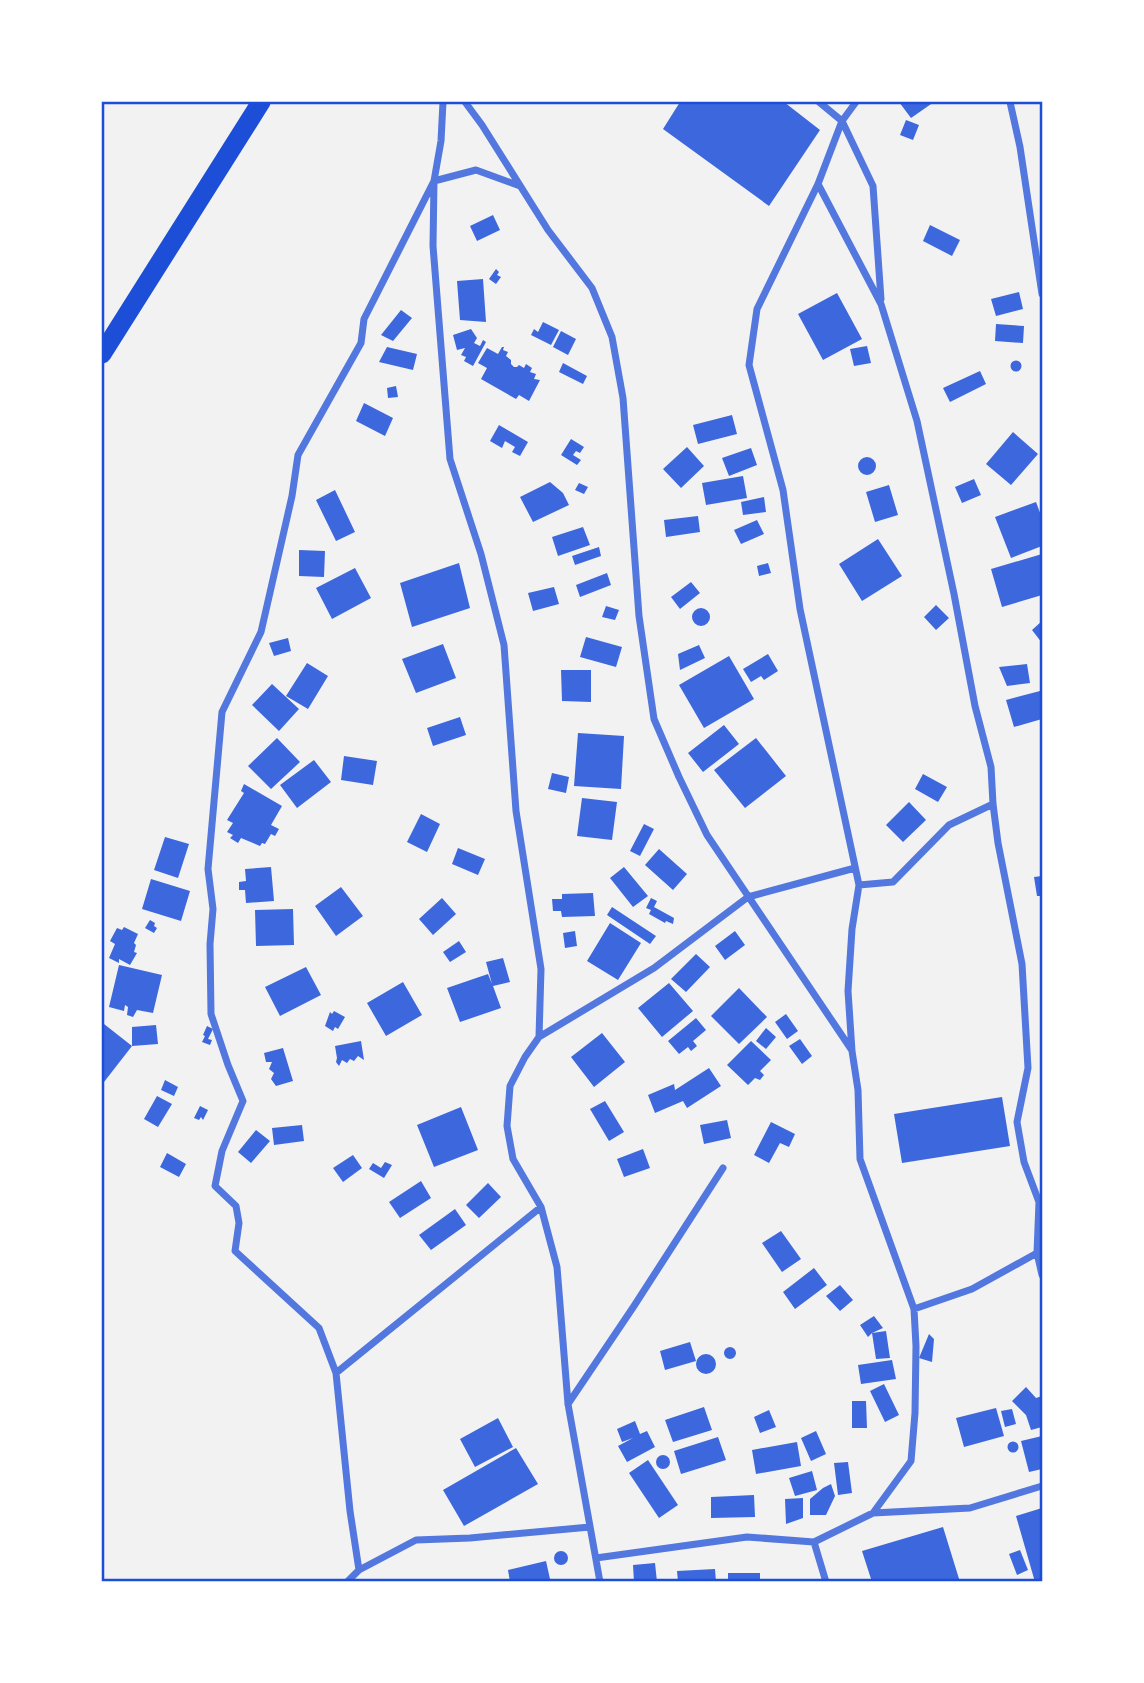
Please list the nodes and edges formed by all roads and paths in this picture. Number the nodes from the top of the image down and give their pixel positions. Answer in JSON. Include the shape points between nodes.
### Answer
{"nodes":[{"id":1,"x":261,"y":102,"type":"edge"},
{"id":2,"x":443,"y":102,"type":"edge"},
{"id":3,"x":465,"y":102,"type":"edge"},
{"id":4,"x":819,"y":102,"type":"edge"},
{"id":5,"x":856,"y":102,"type":"edge"},
{"id":6,"x":1010,"y":102,"type":"edge"},
{"id":7,"x":842,"y":121,"type":"junction"},
{"id":8,"x":433,"y":181,"type":"junction"},
{"id":9,"x":818,"y":184,"type":"junction"},
{"id":10,"x":520,"y":187,"type":"junction"},
{"id":11,"x":1042,"y":294,"type":"edge"},
{"id":12,"x":881,"y":303,"type":"junction"},
{"id":13,"x":102,"y":354,"type":"edge"},
{"id":14,"x":993,"y":804,"type":"junction"},
{"id":15,"x":855,"y":868,"type":"junction"},
{"id":16,"x":859,"y":885,"type":"junction"},
{"id":17,"x":748,"y":897,"type":"junction"},
{"id":18,"x":539,"y":1037,"type":"junction"},
{"id":19,"x":852,"y":1051,"type":"junction"},
{"id":20,"x":723,"y":1168,"type":"dead end"},
{"id":21,"x":1041,"y":1200,"type":"edge"},
{"id":22,"x":541,"y":1208,"type":"junction"},
{"id":23,"x":1037,"y":1253,"type":"junction"},
{"id":24,"x":1042,"y":1275,"type":"edge"},
{"id":25,"x":914,"y":1309,"type":"junction"},
{"id":26,"x":337,"y":1373,"type":"junction"},
{"id":27,"x":568,"y":1404,"type":"junction"},
{"id":28,"x":1042,"y":1486,"type":"edge"},
{"id":29,"x":873,"y":1513,"type":"junction"},
{"id":30,"x":590,"y":1527,"type":"junction"},
{"id":31,"x":814,"y":1542,"type":"junction"},
{"id":32,"x":596,"y":1558,"type":"junction"},
{"id":33,"x":359,"y":1570,"type":"junction"},
{"id":34,"x":347,"y":1581,"type":"edge"},
{"id":35,"x":600,"y":1581,"type":"edge"},
{"id":36,"x":826,"y":1581,"type":"edge"}],
"edges":[{"from":1,"to":13,"type":"highway"},
{"from":2,"to":8,"type":"street"},
{"from":3,"to":10,"type":"street"},
{"from":4,"to":7,"type":"street"},
{"from":5,"to":7,"type":"street"},
{"from":6,"to":11,"type":"street"},
{"from":7,"to":9,"type":"street"},
{"from":7,"to":12,"type":"street","via":[[873,186]]},
{"from":8,"to":10,"type":"street","via":[[476,170]]},
{"from":8,"to":18,"type":"street","via":[[433,246],[450,459],[504,645],[516,811],[541,969]]},
{"from":8,"to":26,"type":"street","via":[[364,319],[360,343],[298,455],[261,632],[222,712],[208,869],[213,909],[211,1014],[243,1101],[222,1151],[215,1186],[236,1206],[235,1251],[319,1328]]},
{"from":9,"to":12,"type":"street"},
{"from":9,"to":15,"type":"street","via":[[757,309],[749,365],[783,490],[800,609]]},
{"from":10,"to":17,"type":"street","via":[[592,288],[612,337],[623,398],[639,616],[654,719],[707,835]]},
{"from":12,"to":14,"type":"street","via":[[917,421],[991,767]]},
{"from":14,"to":16,"type":"street","via":[[949,825],[893,882]]},
{"from":14,"to":21,"type":"street","via":[[1022,964],[1028,1068],[1017,1122],[1024,1162]]},
{"from":15,"to":16,"type":"street"},
{"from":15,"to":17,"type":"street"},
{"from":16,"to":19,"type":"street","via":[[848,991]]},
{"from":17,"to":18,"type":"street","via":[[654,968]]},
{"from":17,"to":19,"type":"street"},
{"from":18,"to":22,"type":"street","via":[[510,1086],[507,1126],[513,1159]]},
{"from":19,"to":25,"type":"street","via":[[860,1159]]},
{"from":20,"to":27,"type":"street"},
{"from":21,"to":23,"type":"street"},
{"from":22,"to":26,"type":"street"},
{"from":22,"to":27,"type":"street","via":[[557,1267]]},
{"from":23,"to":24,"type":"street"},
{"from":23,"to":25,"type":"street","via":[[972,1289]]},
{"from":25,"to":29,"type":"street","via":[[911,1461]]},
{"from":26,"to":33,"type":"street"},
{"from":27,"to":30,"type":"street"},
{"from":28,"to":29,"type":"street","via":[[970,1508]]},
{"from":29,"to":31,"type":"street"},
{"from":30,"to":32,"type":"street"},
{"from":30,"to":33,"type":"street","via":[[416,1540]]},
{"from":31,"to":32,"type":"street","via":[[747,1537]]},
{"from":31,"to":36,"type":"street"},
{"from":32,"to":35,"type":"street"},
{"from":33,"to":34,"type":"street"}]}
